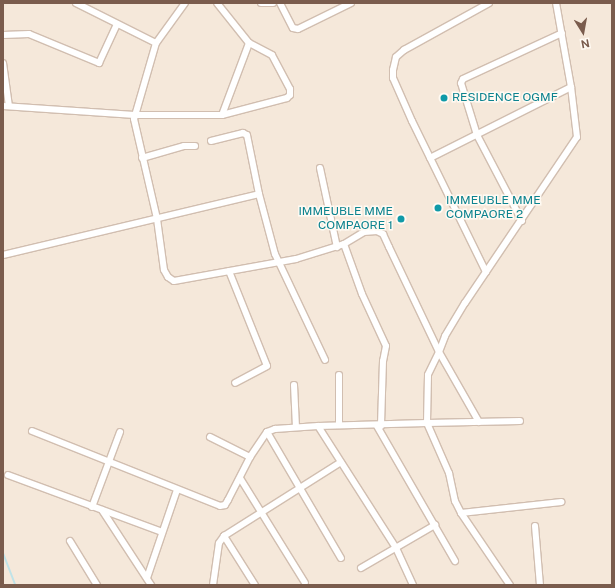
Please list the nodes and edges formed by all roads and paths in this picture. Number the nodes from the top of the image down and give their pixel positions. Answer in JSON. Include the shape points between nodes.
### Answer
{"nodes":[{"id":1,"x":76,"y":3,"type":"edge"},
{"id":2,"x":185,"y":3,"type":"edge"},
{"id":3,"x":217,"y":3,"type":"edge"},
{"id":4,"x":261,"y":3,"type":"edge"},
{"id":5,"x":273,"y":3,"type":"edge"},
{"id":6,"x":280,"y":3,"type":"edge"},
{"id":7,"x":351,"y":3,"type":"edge"},
{"id":8,"x":489,"y":3,"type":"edge"},
{"id":9,"x":556,"y":3,"type":"edge"},
{"id":10,"x":117,"y":24,"type":"junction"},
{"id":11,"x":562,"y":33,"type":"junction"},
{"id":12,"x":3,"y":35,"type":"edge"},
{"id":13,"x":156,"y":43,"type":"junction"},
{"id":14,"x":249,"y":43,"type":"junction"},
{"id":15,"x":3,"y":63,"type":"edge"},
{"id":16,"x":572,"y":87,"type":"junction"},
{"id":17,"x":6,"y":106,"type":"edge"},
{"id":18,"x":135,"y":114,"type":"junction"},
{"id":19,"x":222,"y":114,"type":"junction"},
{"id":20,"x":477,"y":135,"type":"junction"},
{"id":21,"x":211,"y":140,"type":"dead end"},
{"id":22,"x":195,"y":146,"type":"dead end"},
{"id":23,"x":142,"y":158,"type":"junction"},
{"id":24,"x":430,"y":158,"type":"junction"},
{"id":25,"x":320,"y":168,"type":"dead end"},
{"id":26,"x":259,"y":194,"type":"junction"},
{"id":27,"x":157,"y":219,"type":"junction"},
{"id":28,"x":522,"y":221,"type":"junction"},
{"id":29,"x":344,"y":244,"type":"junction"},
{"id":30,"x":337,"y":247,"type":"junction"},
{"id":31,"x":3,"y":255,"type":"edge"},
{"id":32,"x":280,"y":262,"type":"junction"},
{"id":33,"x":229,"y":271,"type":"junction"},
{"id":34,"x":486,"y":272,"type":"junction"},
{"id":35,"x":439,"y":352,"type":"junction"},
{"id":36,"x":324,"y":360,"type":"dead end"},
{"id":37,"x":339,"y":375,"type":"dead end"},
{"id":38,"x":235,"y":383,"type":"dead end"},
{"id":39,"x":294,"y":385,"type":"dead end"},
{"id":40,"x":520,"y":421,"type":"dead end"},
{"id":41,"x":479,"y":422,"type":"junction"},
{"id":42,"x":428,"y":423,"type":"junction"},
{"id":43,"x":339,"y":425,"type":"junction"},
{"id":44,"x":318,"y":426,"type":"junction"},
{"id":45,"x":379,"y":426,"type":"junction"},
{"id":46,"x":296,"y":427,"type":"junction"},
{"id":47,"x":32,"y":431,"type":"dead end"},
{"id":48,"x":120,"y":432,"type":"dead end"},
{"id":49,"x":267,"y":432,"type":"junction"},
{"id":50,"x":210,"y":437,"type":"dead end"},
{"id":51,"x":250,"y":457,"type":"junction"},
{"id":52,"x":109,"y":462,"type":"junction"},
{"id":53,"x":341,"y":462,"type":"junction"},
{"id":54,"x":8,"y":475,"type":"dead end"},
{"id":55,"x":240,"y":478,"type":"junction"},
{"id":56,"x":298,"y":488,"type":"junction"},
{"id":57,"x":177,"y":490,"type":"junction"},
{"id":58,"x":561,"y":502,"type":"dead end"},
{"id":59,"x":92,"y":507,"type":"junction"},
{"id":60,"x":102,"y":510,"type":"junction"},
{"id":61,"x":261,"y":512,"type":"junction"},
{"id":62,"x":461,"y":513,"type":"junction"},
{"id":63,"x":435,"y":525,"type":"junction"},
{"id":64,"x":535,"y":526,"type":"dead end"},
{"id":65,"x":162,"y":532,"type":"junction"},
{"id":66,"x":224,"y":536,"type":"junction"},
{"id":67,"x":70,"y":541,"type":"dead end"},
{"id":68,"x":396,"y":548,"type":"junction"},
{"id":69,"x":341,"y":558,"type":"dead end"},
{"id":70,"x":455,"y":561,"type":"dead end"},
{"id":71,"x":362,"y":568,"type":"dead end"},
{"id":72,"x":147,"y":578,"type":"junction"},
{"id":73,"x":305,"y":583,"type":"dead end"},
{"id":74,"x":97,"y":585,"type":"edge"},
{"id":75,"x":151,"y":585,"type":"edge"},
{"id":76,"x":213,"y":585,"type":"edge"},
{"id":77,"x":255,"y":585,"type":"edge"},
{"id":78,"x":412,"y":585,"type":"edge"},
{"id":79,"x":510,"y":585,"type":"edge"},
{"id":80,"x":540,"y":585,"type":"edge"}],
"edges":[{"from":1,"to":10,"type":"street"},
{"from":2,"to":13,"type":"street"},
{"from":3,"to":14,"type":"street"},
{"from":4,"to":5,"type":"street"},
{"from":6,"to":7,"type":"street","via":[[293,28],[298,29]]},
{"from":8,"to":24,"type":"street","via":[[404,50],[393,63],[396,87]]},
{"from":9,"to":11,"type":"street"},
{"from":10,"to":12,"type":"street","via":[[99,63],[29,34]]},
{"from":10,"to":13,"type":"street"},
{"from":11,"to":16,"type":"street"},
{"from":11,"to":20,"type":"street","via":[[463,79],[461,87]]},
{"from":13,"to":18,"type":"street"},
{"from":14,"to":19,"type":"street"},
{"from":14,"to":19,"type":"street","via":[[272,55],[287,82],[290,95],[256,108]]},
{"from":15,"to":17,"type":"street"},
{"from":16,"to":20,"type":"street"},
{"from":16,"to":28,"type":"street","via":[[577,137]]},
{"from":17,"to":18,"type":"street"},
{"from":18,"to":19,"type":"street"},
{"from":18,"to":23,"type":"street","via":[[134,125]]},
{"from":20,"to":24,"type":"street"},
{"from":20,"to":28,"type":"street"},
{"from":21,"to":26,"type":"street","via":[[243,133],[247,135]]},
{"from":22,"to":23,"type":"street","via":[[184,146]]},
{"from":23,"to":27,"type":"street"},
{"from":24,"to":34,"type":"street"},
{"from":25,"to":30,"type":"street"},
{"from":26,"to":27,"type":"street"},
{"from":26,"to":32,"type":"street","via":[[271,242]]},
{"from":27,"to":31,"type":"street"},
{"from":27,"to":33,"type":"street","via":[[164,270],[168,277],[174,281]]},
{"from":28,"to":34,"type":"street"},
{"from":29,"to":30,"type":"street"},
{"from":29,"to":35,"type":"street","via":[[364,232],[377,231],[383,234]]},
{"from":29,"to":45,"type":"street","via":[[362,294],[386,346]]},
{"from":30,"to":32,"type":"street"},
{"from":32,"to":33,"type":"street"},
{"from":32,"to":36,"type":"street"},
{"from":33,"to":38,"type":"street","via":[[268,366]]},
{"from":34,"to":35,"type":"street","via":[[445,336]]},
{"from":35,"to":41,"type":"street"},
{"from":35,"to":42,"type":"street","via":[[428,375]]},
{"from":37,"to":43,"type":"street"},
{"from":39,"to":46,"type":"street"},
{"from":40,"to":41,"type":"street"},
{"from":41,"to":42,"type":"street"},
{"from":42,"to":45,"type":"street"},
{"from":42,"to":62,"type":"street","via":[[449,473]]},
{"from":43,"to":44,"type":"street"},
{"from":43,"to":45,"type":"street"},
{"from":44,"to":46,"type":"street"},
{"from":44,"to":53,"type":"street"},
{"from":45,"to":63,"type":"street"},
{"from":46,"to":49,"type":"street"},
{"from":47,"to":52,"type":"street"},
{"from":48,"to":52,"type":"street"},
{"from":49,"to":51,"type":"street"},
{"from":49,"to":56,"type":"street"},
{"from":50,"to":51,"type":"street"},
{"from":51,"to":55,"type":"street"},
{"from":52,"to":57,"type":"street"},
{"from":52,"to":59,"type":"street"},
{"from":53,"to":56,"type":"street"},
{"from":53,"to":68,"type":"street"},
{"from":54,"to":59,"type":"street"},
{"from":55,"to":57,"type":"street","via":[[225,505],[220,506]]},
{"from":55,"to":61,"type":"street"},
{"from":56,"to":61,"type":"street"},
{"from":56,"to":69,"type":"street"},
{"from":57,"to":65,"type":"street"},
{"from":58,"to":62,"type":"street"},
{"from":59,"to":60,"type":"street"},
{"from":60,"to":65,"type":"street"},
{"from":60,"to":72,"type":"street"},
{"from":61,"to":66,"type":"street"},
{"from":61,"to":73,"type":"street"},
{"from":62,"to":79,"type":"street"},
{"from":63,"to":68,"type":"street"},
{"from":63,"to":70,"type":"street"},
{"from":64,"to":80,"type":"street"},
{"from":65,"to":72,"type":"street"},
{"from":66,"to":76,"type":"street","via":[[219,543]]},
{"from":66,"to":77,"type":"street"},
{"from":67,"to":74,"type":"street"},
{"from":68,"to":71,"type":"street"},
{"from":68,"to":78,"type":"street"},
{"from":72,"to":75,"type":"street"}]}
